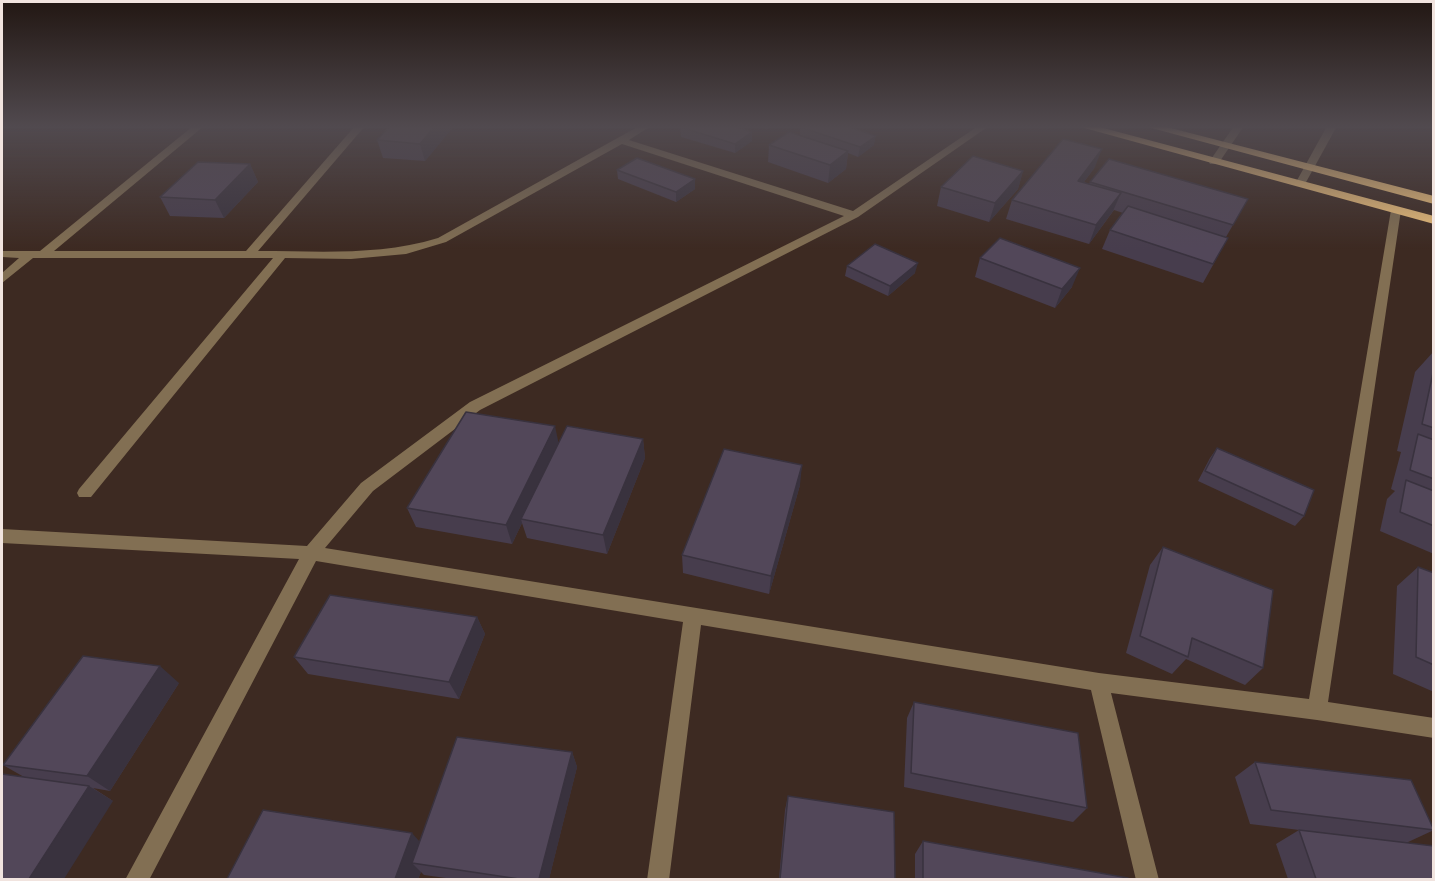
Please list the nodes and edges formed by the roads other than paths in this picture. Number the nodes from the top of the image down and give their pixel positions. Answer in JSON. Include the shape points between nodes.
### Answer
{"nodes":[{"id":1,"x":149,"y":167,"type":"edge"},
{"id":2,"x":325,"y":167,"type":"edge"},
{"id":3,"x":572,"y":167,"type":"edge"},
{"id":4,"x":706,"y":167,"type":"edge"},
{"id":5,"x":923,"y":167,"type":"edge"},
{"id":6,"x":1234,"y":167,"type":"edge"},
{"id":7,"x":1306,"y":167,"type":"edge"},
{"id":8,"x":1309,"y":168,"type":"junction"},
{"id":9,"x":1300,"y":184,"type":"junction"},
{"id":10,"x":1434,"y":200,"type":"edge"},
{"id":11,"x":1396,"y":210,"type":"junction"},
{"id":12,"x":854,"y":214,"type":"junction"},
{"id":13,"x":1434,"y":220,"type":"edge"},
{"id":14,"x":2,"y":254,"type":"edge"},
{"id":15,"x":30,"y":254,"type":"junction"},
{"id":16,"x":43,"y":254,"type":"junction"},
{"id":17,"x":249,"y":255,"type":"junction"},
{"id":18,"x":282,"y":255,"type":"junction"},
{"id":19,"x":2,"y":279,"type":"edge"},
{"id":20,"x":85,"y":493,"type":"dead end"},
{"id":21,"x":2,"y":536,"type":"edge"},
{"id":22,"x":311,"y":553,"type":"junction"},
{"id":23,"x":693,"y":616,"type":"junction"},
{"id":24,"x":1099,"y":682,"type":"junction"},
{"id":25,"x":1317,"y":710,"type":"junction"},
{"id":26,"x":1434,"y":728,"type":"edge"},
{"id":27,"x":136,"y":879,"type":"edge"},
{"id":28,"x":658,"y":879,"type":"edge"},
{"id":29,"x":1148,"y":879,"type":"edge"}],
"edges":[{"from":1,"to":16,"type":"street"},
{"from":2,"to":17,"type":"street"},
{"from":3,"to":18,"type":"street","via":[[442,240],[406,251]]},
{"from":4,"to":12,"type":"street"},
{"from":5,"to":12,"type":"street"},
{"from":6,"to":9,"type":"highway"},
{"from":7,"to":8,"type":"highway"},
{"from":8,"to":9,"type":"street"},
{"from":8,"to":10,"type":"highway"},
{"from":9,"to":11,"type":"highway"},
{"from":11,"to":13,"type":"highway"},
{"from":11,"to":25,"type":"street"},
{"from":12,"to":22,"type":"street","via":[[475,406],[367,488]]},
{"from":14,"to":15,"type":"street"},
{"from":15,"to":16,"type":"street"},
{"from":15,"to":19,"type":"street"},
{"from":16,"to":17,"type":"street"},
{"from":17,"to":18,"type":"street"},
{"from":18,"to":20,"type":"street"},
{"from":21,"to":22,"type":"street"},
{"from":22,"to":23,"type":"street"},
{"from":22,"to":27,"type":"street"},
{"from":23,"to":24,"type":"street"},
{"from":23,"to":28,"type":"street"},
{"from":24,"to":25,"type":"street"},
{"from":24,"to":29,"type":"street"},
{"from":25,"to":26,"type":"street"}]}
